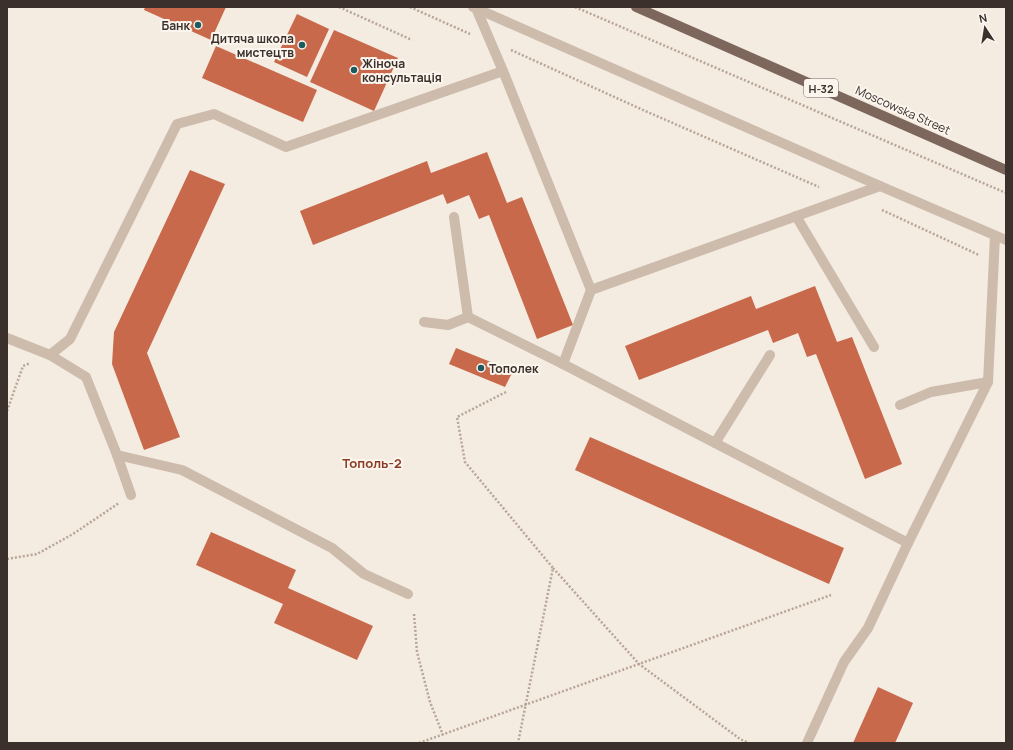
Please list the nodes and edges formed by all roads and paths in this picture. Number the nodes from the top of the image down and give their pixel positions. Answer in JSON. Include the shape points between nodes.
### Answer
{"nodes":[{"id":1,"x":339,"y":7,"type":"edge"},
{"id":2,"x":410,"y":7,"type":"edge"},
{"id":3,"x":576,"y":7,"type":"edge"},
{"id":4,"x":636,"y":7,"type":"edge"},
{"id":5,"x":475,"y":8,"type":"edge"},
{"id":6,"x":471,"y":35,"type":"dead end"},
{"id":7,"x":412,"y":40,"type":"dead end"},
{"id":8,"x":510,"y":50,"type":"dead end"},
{"id":9,"x":503,"y":71,"type":"junction"},
{"id":10,"x":1006,"y":170,"type":"edge"},
{"id":11,"x":880,"y":186,"type":"junction"},
{"id":12,"x":819,"y":187,"type":"dead end"},
{"id":13,"x":1006,"y":193,"type":"edge"},
{"id":14,"x":882,"y":210,"type":"dead end"},
{"id":15,"x":796,"y":216,"type":"junction"},
{"id":16,"x":454,"y":217,"type":"dead end"},
{"id":17,"x":995,"y":236,"type":"junction"},
{"id":18,"x":1006,"y":240,"type":"edge"},
{"id":19,"x":979,"y":255,"type":"dead end"},
{"id":20,"x":590,"y":290,"type":"junction"},
{"id":21,"x":468,"y":317,"type":"junction"},
{"id":22,"x":424,"y":322,"type":"dead end"},
{"id":23,"x":7,"y":338,"type":"edge"},
{"id":24,"x":874,"y":347,"type":"dead end"},
{"id":25,"x":50,"y":355,"type":"junction"},
{"id":26,"x":770,"y":355,"type":"dead end"},
{"id":27,"x":563,"y":364,"type":"junction"},
{"id":28,"x":988,"y":382,"type":"junction"},
{"id":29,"x":506,"y":392,"type":"dead end"},
{"id":30,"x":900,"y":405,"type":"dead end"},
{"id":31,"x":7,"y":411,"type":"edge"},
{"id":32,"x":715,"y":443,"type":"junction"},
{"id":33,"x":117,"y":455,"type":"junction"},
{"id":34,"x":131,"y":495,"type":"joint"},
{"id":35,"x":908,"y":543,"type":"junction"},
{"id":36,"x":7,"y":559,"type":"edge"},
{"id":37,"x":553,"y":568,"type":"junction"},
{"id":38,"x":408,"y":594,"type":"dead end"},
{"id":39,"x":831,"y":595,"type":"dead end"},
{"id":40,"x":414,"y":614,"type":"dead end"},
{"id":41,"x":639,"y":664,"type":"junction"},
{"id":42,"x":525,"y":706,"type":"junction"},
{"id":43,"x":443,"y":735,"type":"junction"},
{"id":44,"x":419,"y":743,"type":"edge"},
{"id":45,"x":518,"y":743,"type":"edge"},
{"id":46,"x":749,"y":743,"type":"edge"},
{"id":47,"x":807,"y":743,"type":"edge"}],
"edges":[{"from":1,"to":7,"type":"path"},
{"from":2,"to":6,"type":"path"},
{"from":3,"to":13,"type":"path"},
{"from":4,"to":10,"type":"main road","name":"Moscowska Street","number":"Н-32"},
{"from":5,"to":9,"type":"lane"},
{"from":5,"to":11,"type":"lane"},
{"from":8,"to":12,"type":"path"},
{"from":9,"to":20,"type":"lane"},
{"from":9,"to":25,"type":"lane","via":[[286,147],[214,114],[177,124],[70,338]]},
{"from":11,"to":15,"type":"lane"},
{"from":11,"to":17,"type":"lane"},
{"from":14,"to":19,"type":"path"},
{"from":15,"to":20,"type":"lane"},
{"from":15,"to":24,"type":"lane"},
{"from":16,"to":21,"type":"lane"},
{"from":17,"to":18,"type":"lane"},
{"from":17,"to":28,"type":"lane"},
{"from":20,"to":27,"type":"lane"},
{"from":21,"to":22,"type":"lane","via":[[448,325]]},
{"from":21,"to":27,"type":"lane"},
{"from":23,"to":25,"type":"lane"},
{"from":25,"to":31,"type":"path","via":[[23,366]]},
{"from":25,"to":33,"type":"lane","via":[[86,377]]},
{"from":26,"to":32,"type":"lane"},
{"from":27,"to":32,"type":"lane"},
{"from":28,"to":30,"type":"lane","via":[[931,392]]},
{"from":28,"to":35,"type":"lane"},
{"from":29,"to":37,"type":"path","via":[[457,417],[465,462]]},
{"from":32,"to":35,"type":"lane"},
{"from":33,"to":34,"type":"lane"},
{"from":33,"to":38,"type":"lane","via":[[182,470],[332,548],[364,574]]},
{"from":34,"to":36,"type":"path","via":[[37,554]]},
{"from":35,"to":47,"type":"lane","via":[[868,628],[844,662]]},
{"from":37,"to":41,"type":"path"},
{"from":37,"to":42,"type":"path"},
{"from":39,"to":41,"type":"path"},
{"from":40,"to":43,"type":"path","via":[[417,652],[430,702]]},
{"from":41,"to":42,"type":"path"},
{"from":41,"to":46,"type":"path","via":[[740,739]]},
{"from":42,"to":43,"type":"path"},
{"from":42,"to":45,"type":"path"},
{"from":43,"to":44,"type":"path"}]}
